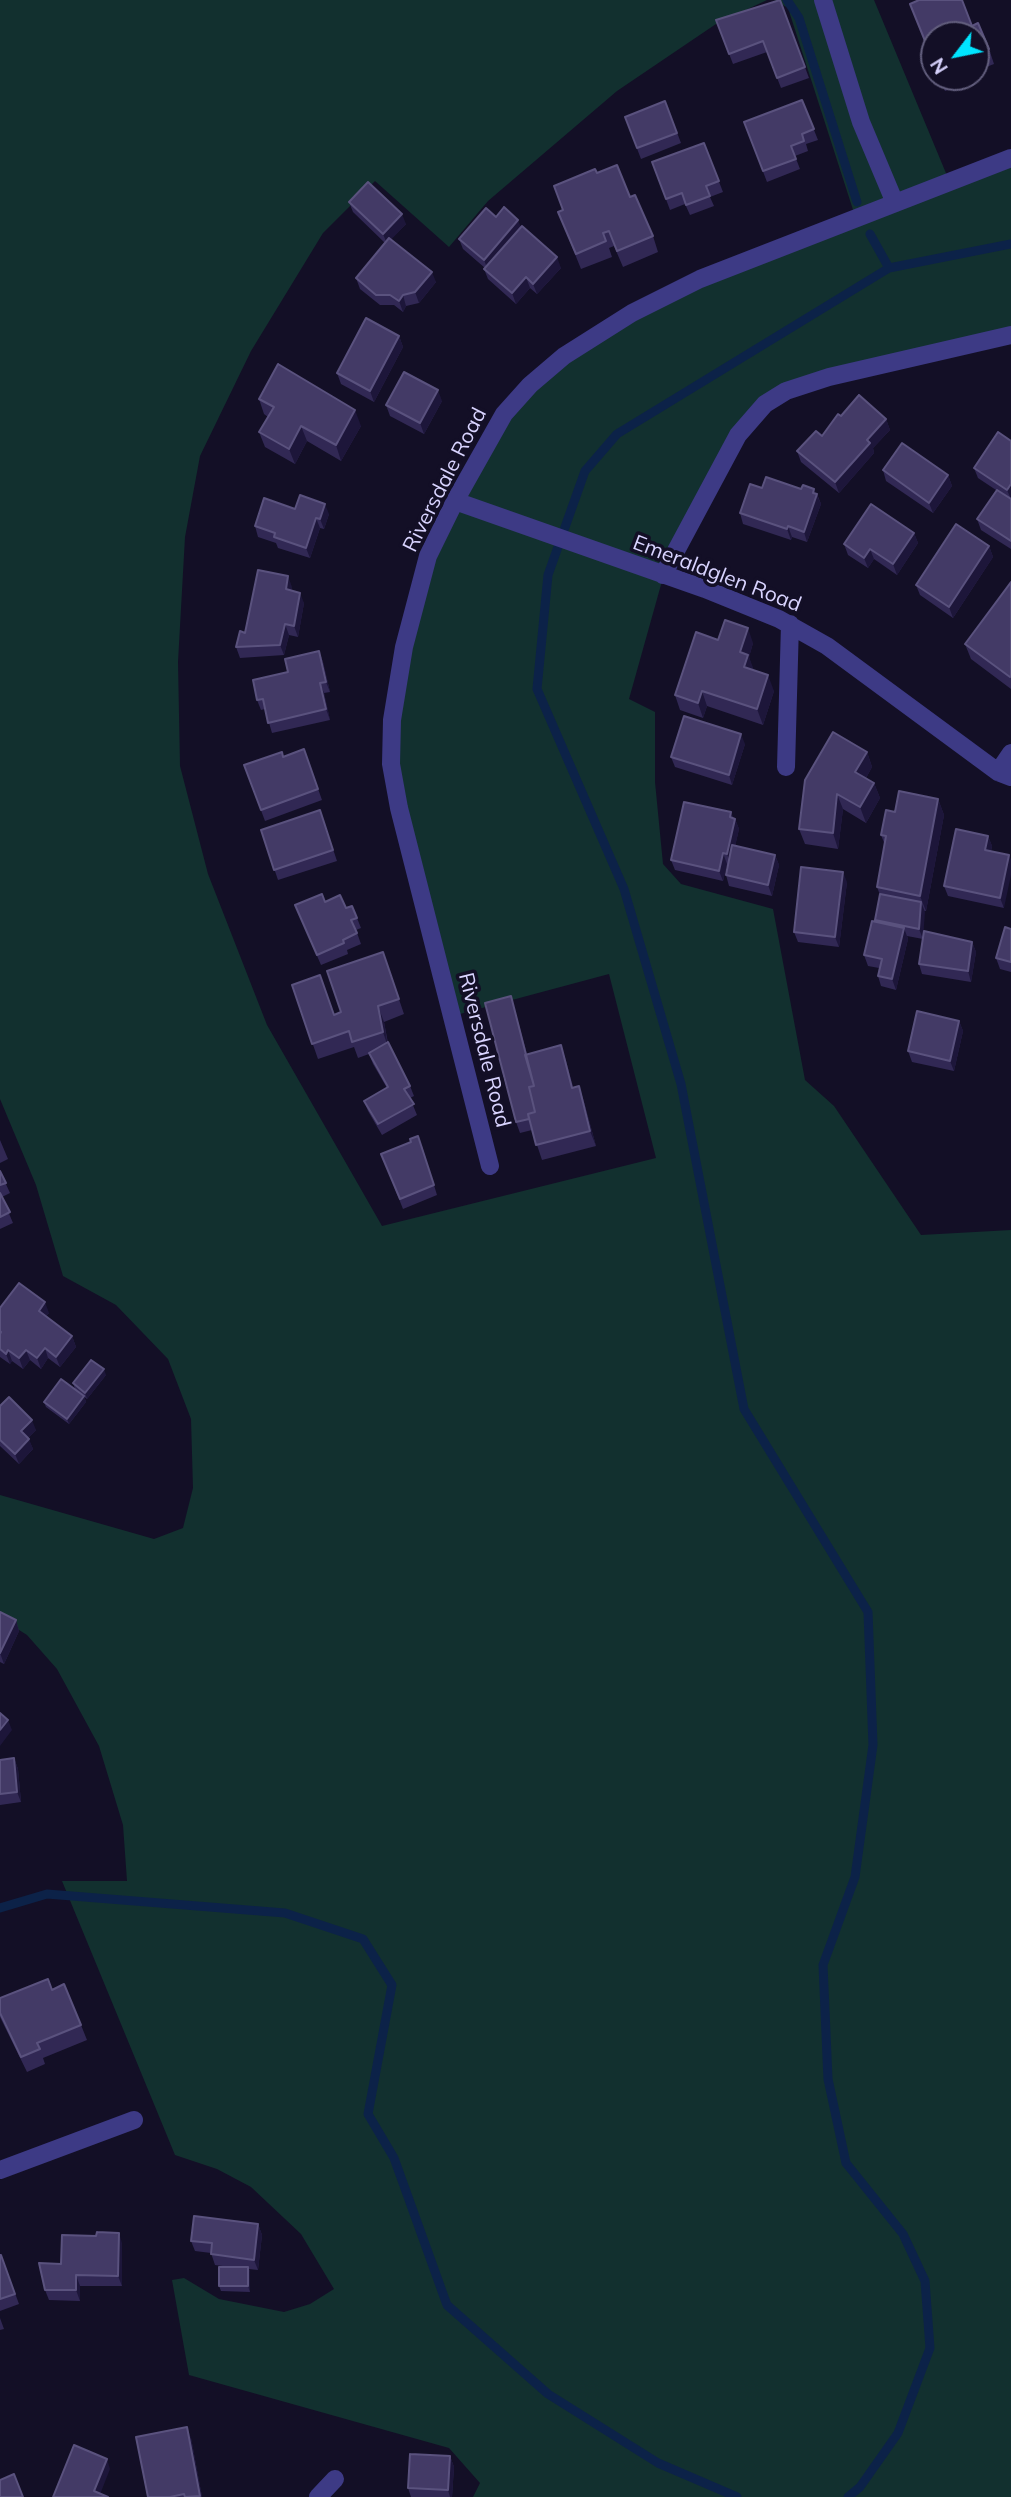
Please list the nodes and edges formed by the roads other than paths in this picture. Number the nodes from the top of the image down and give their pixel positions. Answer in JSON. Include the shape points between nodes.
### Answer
{"nodes":[{"id":1,"x":823,"y":0,"type":"edge"},
{"id":2,"x":1011,"y":158,"type":"edge"},
{"id":3,"x":895,"y":203,"type":"junction"},
{"id":4,"x":1011,"y":335,"type":"edge"},
{"id":5,"x":455,"y":501,"type":"junction"},
{"id":6,"x":663,"y":575,"type":"junction"},
{"id":7,"x":790,"y":624,"type":"junction"},
{"id":8,"x":1011,"y":753,"type":"edge"},
{"id":9,"x":786,"y":767,"type":"dead end"},
{"id":10,"x":1005,"y":774,"type":"edge"},
{"id":11,"x":489,"y":1166,"type":"dead end"},
{"id":12,"x":134,"y":2120,"type":"dead end"},
{"id":13,"x":0,"y":2170,"type":"edge"},
{"id":14,"x":335,"y":2479,"type":"dead end"},
{"id":15,"x":318,"y":2497,"type":"edge"}],
"edges":[{"from":1,"to":3,"type":"street","via":[[861,122]]},
{"from":2,"to":3,"type":"street","name":"Riversdale Road"},
{"from":3,"to":5,"type":"street","name":"Riversdale Road","via":[[700,279],[632,313],[565,356],[504,414]]},
{"from":4,"to":6,"type":"street","via":[[829,377],[786,391],[765,404],[738,435]]},
{"from":5,"to":6,"type":"street","name":"Emeraldglen Road"},
{"from":5,"to":11,"type":"street","name":"Riversdale Road","via":[[428,556],[404,647],[392,720],[391,764]]},
{"from":6,"to":7,"type":"street","name":"Emeraldglen Road"},
{"from":7,"to":9,"type":"street"},
{"from":7,"to":10,"type":"street","name":"Emeraldglen Road"},
{"from":8,"to":10,"type":"street"},
{"from":12,"to":13,"type":"street"},
{"from":14,"to":15,"type":"street"}]}
